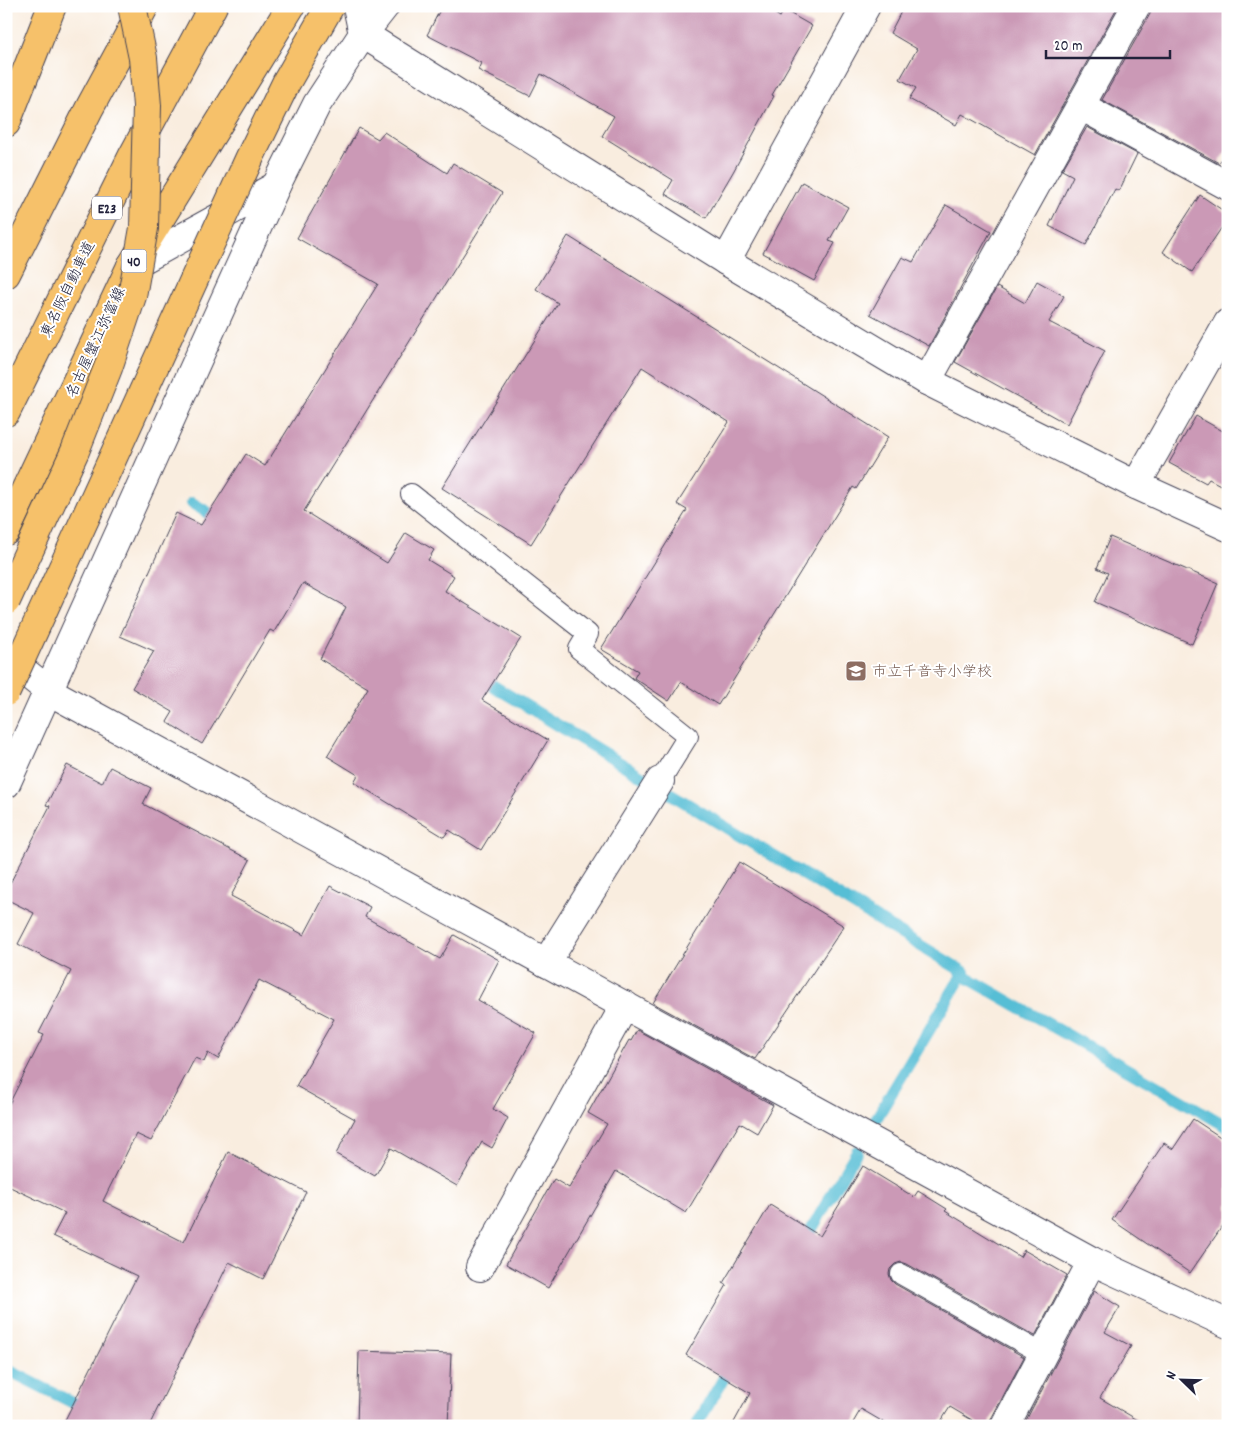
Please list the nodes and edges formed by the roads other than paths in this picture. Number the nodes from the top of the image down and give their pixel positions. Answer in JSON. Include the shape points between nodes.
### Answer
{"nodes":[{"id":1,"x":52,"y":6,"type":"edge"},
{"id":2,"x":132,"y":6,"type":"edge"},
{"id":3,"x":144,"y":6,"type":"edge"},
{"id":4,"x":213,"y":6,"type":"edge"},
{"id":5,"x":291,"y":6,"type":"edge"},
{"id":6,"x":330,"y":6,"type":"edge"},
{"id":7,"x":357,"y":6,"type":"edge"},
{"id":8,"x":385,"y":6,"type":"edge"},
{"id":9,"x":866,"y":6,"type":"edge"},
{"id":10,"x":1136,"y":6,"type":"edge"},
{"id":11,"x":363,"y":34,"type":"junction"},
{"id":12,"x":1081,"y":106,"type":"junction"},
{"id":13,"x":6,"y":123,"type":"edge"},
{"id":14,"x":276,"y":186,"type":"junction"},
{"id":15,"x":1228,"y":186,"type":"edge"},
{"id":16,"x":726,"y":261,"type":"junction"},
{"id":17,"x":131,"y":266,"type":"junction"},
{"id":18,"x":6,"y":274,"type":"edge"},
{"id":19,"x":1228,"y":323,"type":"edge"},
{"id":20,"x":927,"y":381,"type":"junction"},
{"id":21,"x":6,"y":412,"type":"edge"},
{"id":22,"x":1136,"y":485,"type":"junction"},
{"id":23,"x":411,"y":494,"type":"dead end"},
{"id":24,"x":1228,"y":527,"type":"edge"},
{"id":25,"x":6,"y":531,"type":"edge"},
{"id":26,"x":6,"y":602,"type":"edge"},
{"id":27,"x":6,"y":657,"type":"edge"},
{"id":28,"x":49,"y":691,"type":"junction"},
{"id":29,"x":6,"y":692,"type":"edge"},
{"id":30,"x":6,"y":784,"type":"edge"},
{"id":31,"x":657,"y":786,"type":"joint"},
{"id":32,"x":546,"y":963,"type":"junction"},
{"id":33,"x":625,"y":1005,"type":"junction"},
{"id":34,"x":1092,"y":1261,"type":"junction"},
{"id":35,"x":480,"y":1268,"type":"dead end"},
{"id":36,"x":901,"y":1274,"type":"dead end"},
{"id":37,"x":1228,"y":1324,"type":"edge"},
{"id":38,"x":1043,"y":1354,"type":"junction"},
{"id":39,"x":1005,"y":1426,"type":"edge"}],
"edges":[{"from":1,"to":13,"type":"main road"},
{"from":2,"to":26,"type":"main road","bridge":true,"via":[[143,58],[147,106],[144,228],[132,296],[75,451]]},
{"from":3,"to":18,"type":"main road"},
{"from":4,"to":21,"type":"main road","name":"東名阪自動車道","number":"E23","bridge":true,"via":[[133,155]]},
{"from":5,"to":17,"type":"main road","name":"名古屋蟹江弥富線","number":"40"},
{"from":6,"to":29,"type":"main road","bridge":true,"via":[[286,83],[250,157]]},
{"from":7,"to":11,"type":"street"},
{"from":8,"to":11,"type":"street"},
{"from":9,"to":16,"type":"street"},
{"from":10,"to":12,"type":"street"},
{"from":11,"to":14,"type":"street","via":[[317,104]]},
{"from":11,"to":16,"type":"street"},
{"from":12,"to":15,"type":"street"},
{"from":12,"to":20,"type":"street"},
{"from":14,"to":17,"type":"street"},
{"from":14,"to":28,"type":"street"},
{"from":16,"to":20,"type":"street"},
{"from":17,"to":25,"type":"main road","name":"名古屋蟹江弥富線","number":"40"},
{"from":19,"to":22,"type":"street"},
{"from":20,"to":22,"type":"street"},
{"from":22,"to":24,"type":"street"},
{"from":23,"to":31,"type":"lane","via":[[588,634],[579,649],[688,736]]},
{"from":27,"to":28,"type":"street"},
{"from":28,"to":30,"type":"street"},
{"from":28,"to":32,"type":"street"},
{"from":31,"to":32,"type":"street"},
{"from":32,"to":33,"type":"street"},
{"from":33,"to":34,"type":"street"},
{"from":33,"to":35,"type":"street"},
{"from":34,"to":37,"type":"street"},
{"from":34,"to":38,"type":"street"},
{"from":36,"to":38,"type":"lane"},
{"from":38,"to":39,"type":"street"}]}
